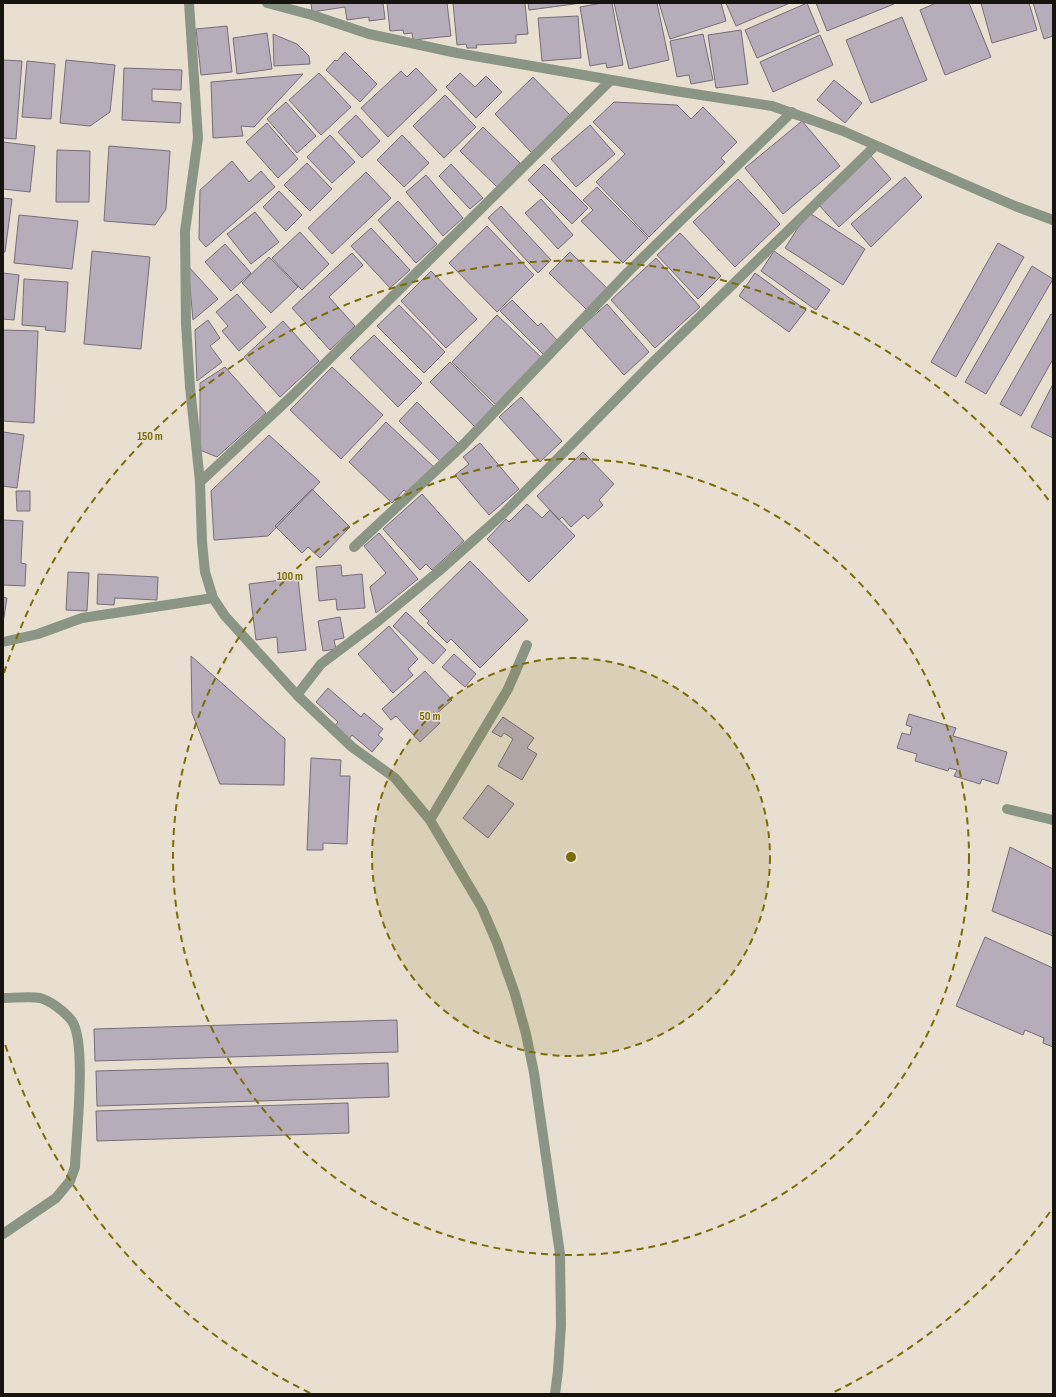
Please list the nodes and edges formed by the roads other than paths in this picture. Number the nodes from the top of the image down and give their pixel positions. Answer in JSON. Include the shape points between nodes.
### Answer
{"nodes":[{"id":1,"x":189,"y":3,"type":"edge"},
{"id":2,"x":268,"y":3,"type":"edge"},
{"id":3,"x":611,"y":80,"type":"junction"},
{"id":4,"x":792,"y":112,"type":"junction"},
{"id":5,"x":875,"y":146,"type":"junction"},
{"id":6,"x":1053,"y":220,"type":"edge"},
{"id":7,"x":200,"y":482,"type":"junction"},
{"id":8,"x":354,"y":547,"type":"dead end"},
{"id":9,"x":213,"y":598,"type":"junction"},
{"id":10,"x":3,"y":642,"type":"edge"},
{"id":11,"x":527,"y":645,"type":"dead end"},
{"id":12,"x":296,"y":695,"type":"junction"},
{"id":13,"x":1007,"y":809,"type":"dead end"},
{"id":14,"x":430,"y":820,"type":"junction"},
{"id":15,"x":1053,"y":820,"type":"edge"},
{"id":16,"x":3,"y":998,"type":"edge"},
{"id":17,"x":3,"y":1234,"type":"edge"},
{"id":18,"x":555,"y":1394,"type":"edge"}],
"edges":[{"from":1,"to":7,"type":"street","via":[[198,138],[186,230],[186,324]]},
{"from":2,"to":3,"type":"street","via":[[369,34],[457,53]]},
{"from":3,"to":4,"type":"street","via":[[772,106]]},
{"from":3,"to":7,"type":"street","via":[[292,396]]},
{"from":4,"to":5,"type":"street"},
{"from":4,"to":8,"type":"street","via":[[628,272],[463,445]]},
{"from":5,"to":6,"type":"street"},
{"from":5,"to":12,"type":"street","via":[[650,365],[503,514],[439,571],[321,664]]},
{"from":7,"to":9,"type":"street","via":[[205,572]]},
{"from":9,"to":10,"type":"street","via":[[82,618],[38,634]]},
{"from":9,"to":12,"type":"street","via":[[225,616]]},
{"from":11,"to":14,"type":"street","via":[[508,688]]},
{"from":12,"to":14,"type":"street","via":[[352,747],[395,778]]},
{"from":13,"to":15,"type":"street"},
{"from":14,"to":18,"type":"street","via":[[482,908],[498,944],[515,994],[529,1049],[560,1254],[561,1325]]},
{"from":16,"to":17,"type":"street","via":[[40,998],[60,1009],[72,1022],[77,1035],[80,1073],[75,1167],[70,1181],[56,1198]]}]}
